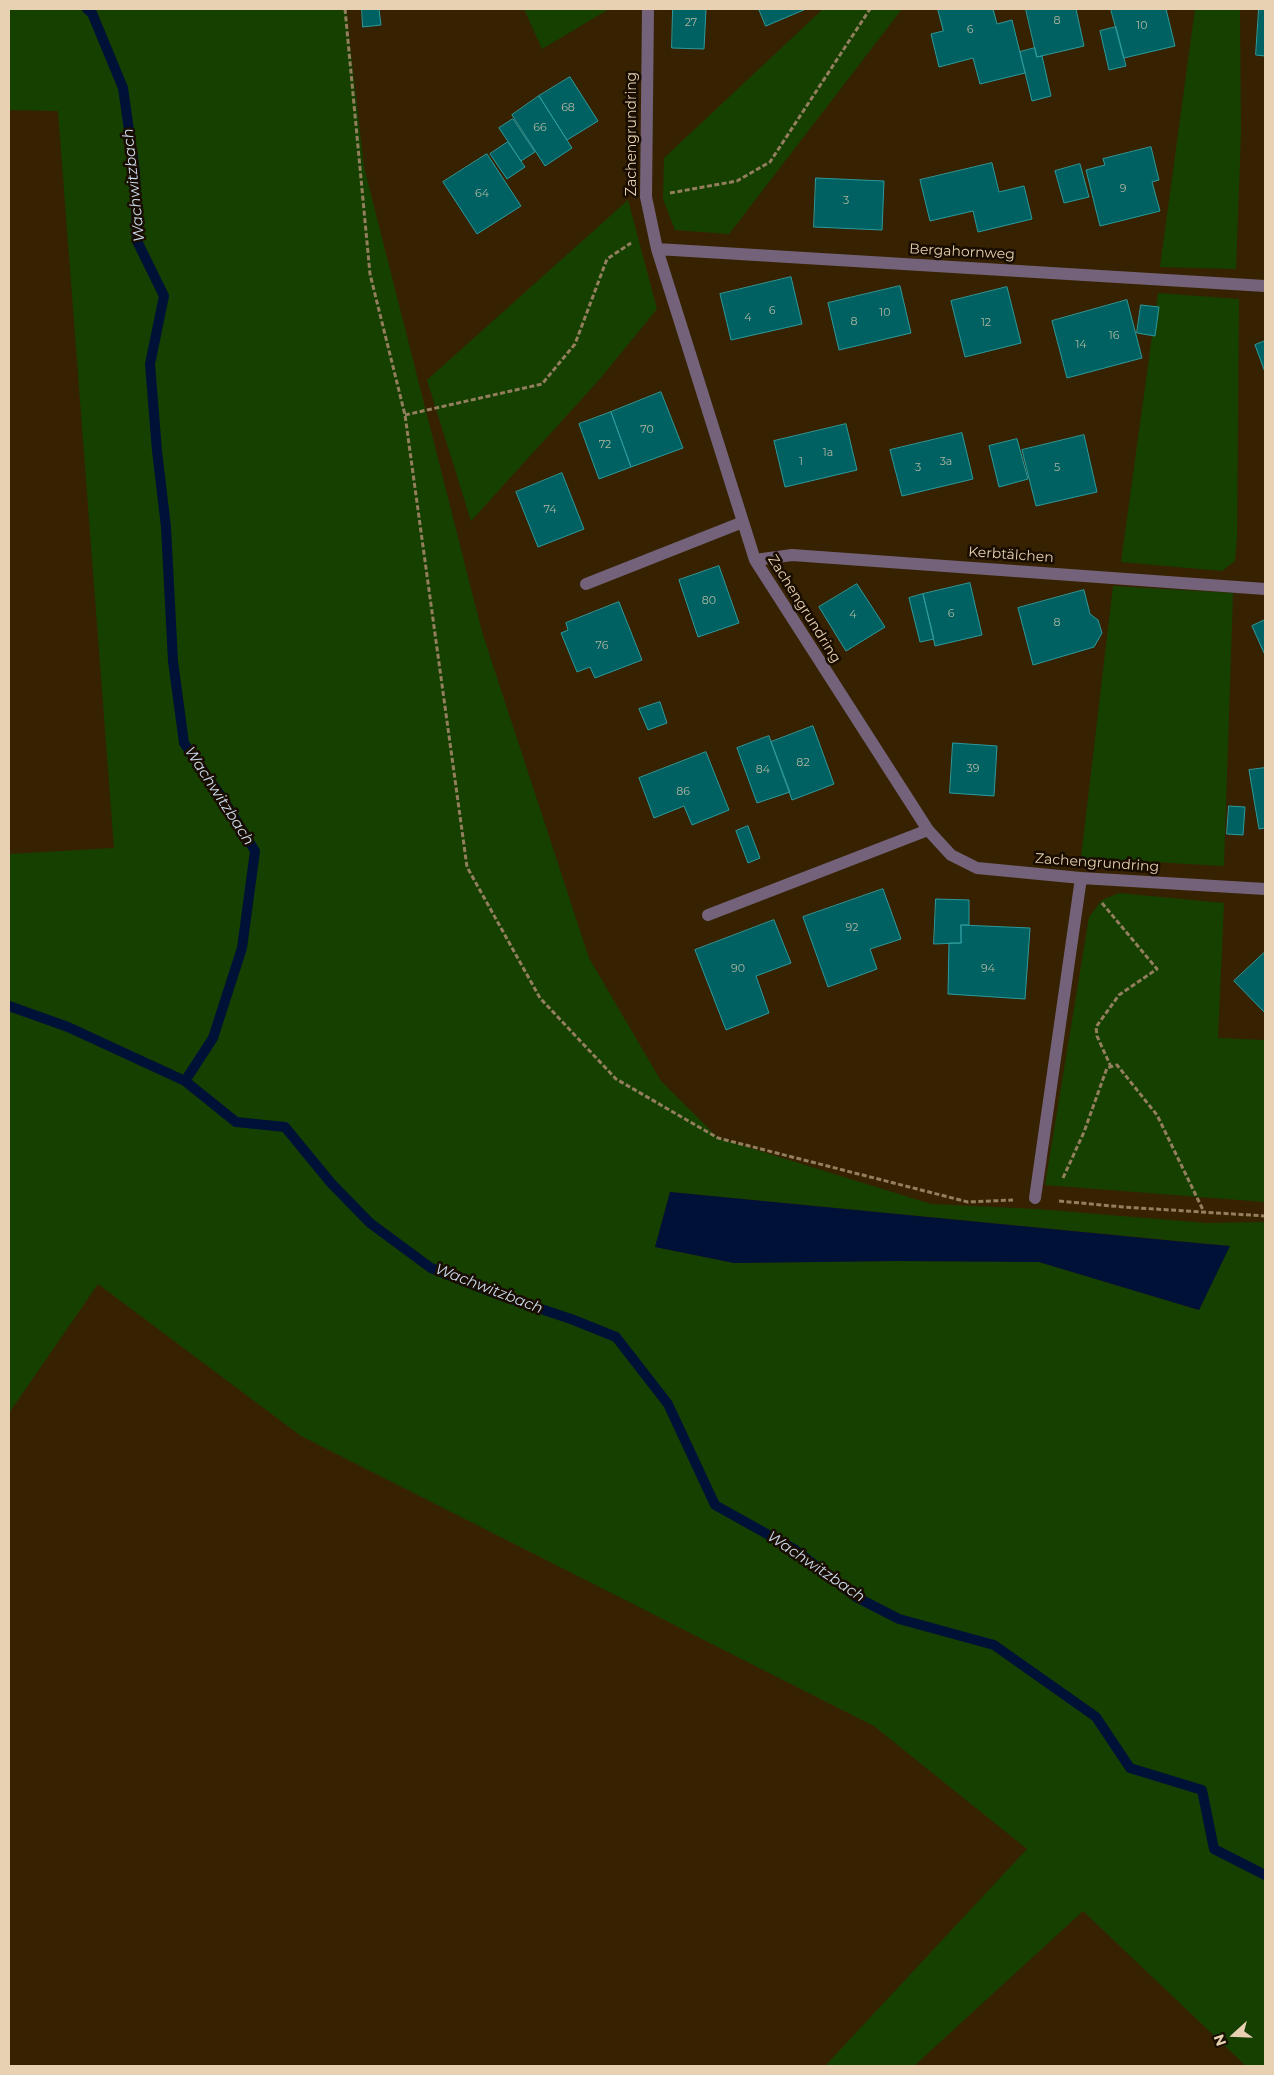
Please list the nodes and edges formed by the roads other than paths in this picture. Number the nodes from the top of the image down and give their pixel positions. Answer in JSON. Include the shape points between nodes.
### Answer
{"nodes":[{"id":1,"x":648,"y":9,"type":"edge"},
{"id":2,"x":657,"y":249,"type":"junction"},
{"id":3,"x":1265,"y":286,"type":"edge"},
{"id":4,"x":743,"y":522,"type":"junction"},
{"id":5,"x":755,"y":560,"type":"junction"},
{"id":6,"x":586,"y":584,"type":"dead end"},
{"id":7,"x":1265,"y":589,"type":"edge"},
{"id":8,"x":928,"y":830,"type":"junction"},
{"id":9,"x":1082,"y":878,"type":"junction"},
{"id":10,"x":1265,"y":889,"type":"edge"},
{"id":11,"x":708,"y":915,"type":"dead end"},
{"id":12,"x":1035,"y":1198,"type":"road end"}],
"edges":[{"from":1,"to":2,"type":"street","name":"Zachengrundring","via":[[646,197]]},
{"from":2,"to":3,"type":"street","name":"Bergahornweg"},
{"from":2,"to":4,"type":"street","name":"Zachengrundring"},
{"from":4,"to":5,"type":"street","name":"Zachengrundring"},
{"from":4,"to":6,"type":"street"},
{"from":5,"to":7,"type":"street","name":"Kerbtälchen","via":[[792,555]]},
{"from":5,"to":8,"type":"street","name":"Zachengrundring"},
{"from":8,"to":9,"type":"street","name":"Zachengrundring","via":[[951,855],[976,868]]},
{"from":8,"to":11,"type":"street"},
{"from":9,"to":10,"type":"street","name":"Zachengrundring"},
{"from":9,"to":12,"type":"street"}]}
